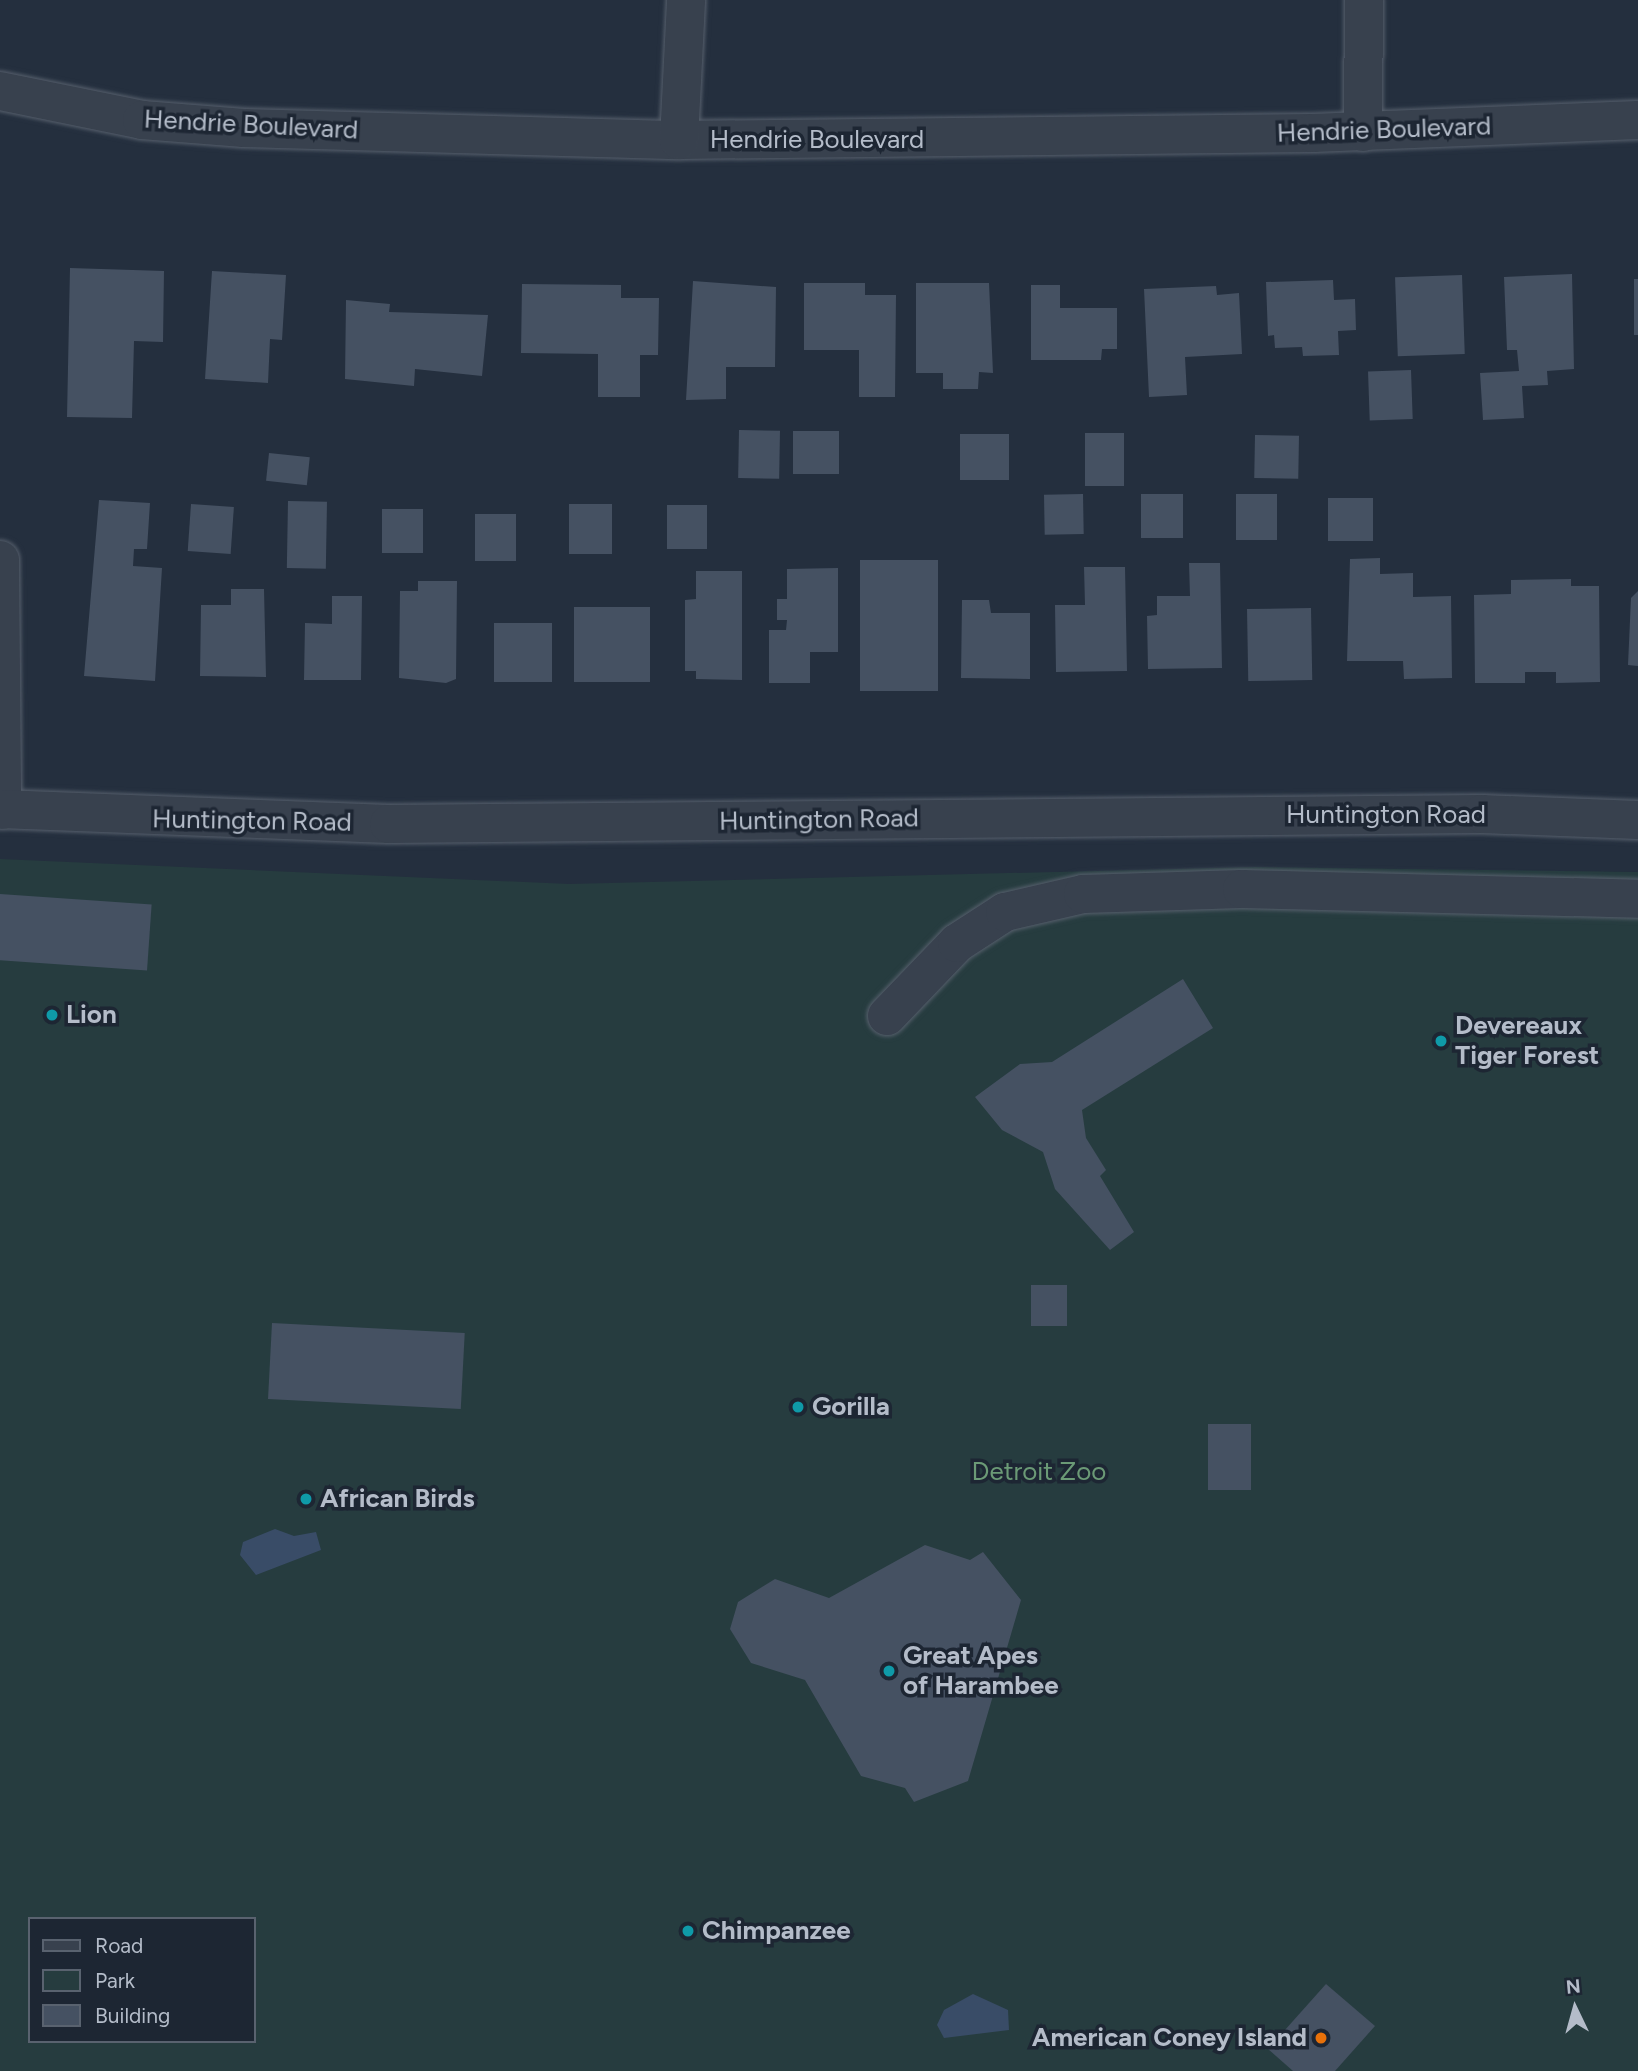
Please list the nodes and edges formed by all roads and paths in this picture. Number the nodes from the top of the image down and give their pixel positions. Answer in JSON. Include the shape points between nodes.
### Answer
{"nodes":[{"id":1,"x":686,"y":0,"type":"edge"},
{"id":2,"x":1364,"y":0,"type":"edge"},
{"id":3,"x":0,"y":91,"type":"edge"},
{"id":4,"x":1638,"y":120,"type":"edge"},
{"id":5,"x":1363,"y":132,"type":"junction"},
{"id":6,"x":679,"y":140,"type":"junction"},
{"id":7,"x":0,"y":560,"type":"edge"},
{"id":8,"x":1,"y":809,"type":"edge"},
{"id":9,"x":1638,"y":820,"type":"edge"},
{"id":10,"x":1638,"y":899,"type":"edge"},
{"id":11,"x":887,"y":1016,"type":"dead end"}],
"edges":[{"from":1,"to":6,"type":"street"},
{"from":2,"to":5,"type":"street"},
{"from":3,"to":6,"type":"street","name":"Hendrie Boulevard","via":[[142,120],[244,128]]},
{"from":4,"to":5,"type":"street","name":"Hendrie Boulevard"},
{"from":5,"to":6,"type":"street","name":"Hendrie Boulevard"},
{"from":7,"to":8,"type":"street"},
{"from":8,"to":9,"type":"street","name":"Huntington Road","via":[[389,824],[1482,814]]},
{"from":10,"to":11,"type":"street","via":[[1242,890],[1083,894],[1005,912],[957,943]]}]}
